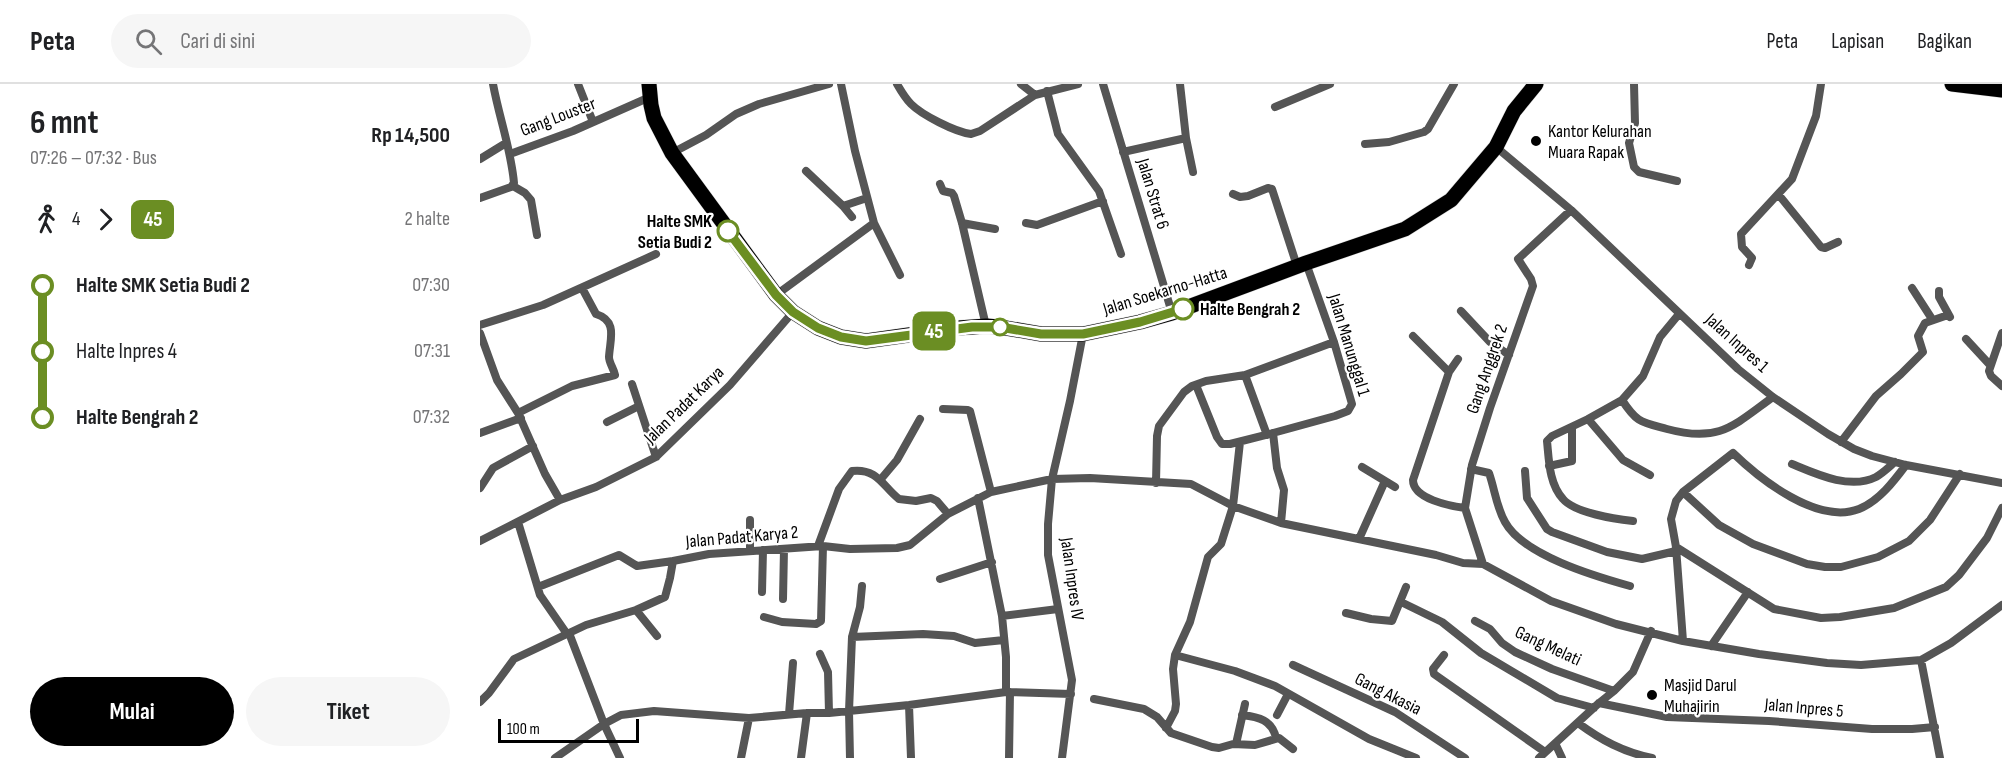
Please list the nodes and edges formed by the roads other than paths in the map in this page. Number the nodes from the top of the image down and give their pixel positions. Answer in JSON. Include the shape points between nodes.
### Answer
{"nodes":[{"id":1,"x":493,"y":84,"type":"edge"},
{"id":2,"x":578,"y":84,"type":"edge"},
{"id":3,"x":829,"y":84,"type":"edge"},
{"id":4,"x":841,"y":84,"type":"edge"},
{"id":5,"x":897,"y":84,"type":"edge"},
{"id":6,"x":1021,"y":84,"type":"edge"},
{"id":7,"x":1078,"y":84,"type":"edge"},
{"id":8,"x":1103,"y":84,"type":"edge"},
{"id":9,"x":1180,"y":84,"type":"edge"},
{"id":10,"x":1330,"y":84,"type":"edge"},
{"id":11,"x":1454,"y":84,"type":"edge"},
{"id":12,"x":1536,"y":84,"type":"edge"},
{"id":13,"x":1634,"y":84,"type":"edge"},
{"id":14,"x":1821,"y":84,"type":"edge"},
{"id":15,"x":1952,"y":84,"type":"edge"},
{"id":16,"x":650,"y":90,"type":"edge"},
{"id":17,"x":2002,"y":90,"type":"edge"},
{"id":18,"x":1047,"y":91,"type":"junction"},
{"id":19,"x":1035,"y":95,"type":"junction"},
{"id":20,"x":1275,"y":107,"type":"dead end"},
{"id":21,"x":593,"y":122,"type":"junction"},
{"id":22,"x":1186,"y":138,"type":"junction"},
{"id":23,"x":506,"y":143,"type":"junction"},
{"id":24,"x":1365,"y":144,"type":"dead end"},
{"id":25,"x":1496,"y":147,"type":"junction"},
{"id":26,"x":1123,"y":152,"type":"junction"},
{"id":27,"x":672,"y":153,"type":"junction"},
{"id":28,"x":510,"y":154,"type":"junction"},
{"id":29,"x":480,"y":159,"type":"edge"},
{"id":30,"x":806,"y":171,"type":"dead end"},
{"id":31,"x":1193,"y":172,"type":"dead end"},
{"id":32,"x":1677,"y":181,"type":"dead end"},
{"id":33,"x":940,"y":184,"type":"dead end"},
{"id":34,"x":513,"y":186,"type":"junction"},
{"id":35,"x":1233,"y":194,"type":"dead end"},
{"id":36,"x":1778,"y":194,"type":"junction"},
{"id":37,"x":480,"y":198,"type":"edge"},
{"id":38,"x":867,"y":198,"type":"junction"},
{"id":39,"x":1102,"y":201,"type":"junction"},
{"id":40,"x":843,"y":206,"type":"junction"},
{"id":41,"x":1571,"y":210,"type":"junction"},
{"id":42,"x":852,"y":217,"type":"dead end"},
{"id":43,"x":874,"y":223,"type":"junction"},
{"id":44,"x":962,"y":223,"type":"junction"},
{"id":45,"x":1026,"y":223,"type":"dead end"},
{"id":46,"x":995,"y":229,"type":"dead end"},
{"id":47,"x":537,"y":235,"type":"dead end"},
{"id":48,"x":1838,"y":242,"type":"dead end"},
{"id":49,"x":656,"y":254,"type":"dead end"},
{"id":50,"x":1120,"y":254,"type":"dead end"},
{"id":51,"x":1301,"y":265,"type":"junction"},
{"id":52,"x":1749,"y":265,"type":"dead end"},
{"id":53,"x":900,"y":275,"type":"dead end"},
{"id":54,"x":582,"y":288,"type":"junction"},
{"id":55,"x":1912,"y":288,"type":"dead end"},
{"id":56,"x":1939,"y":291,"type":"dead end"},
{"id":57,"x":776,"y":295,"type":"junction"},
{"id":58,"x":1461,"y":311,"type":"dead end"},
{"id":59,"x":793,"y":312,"type":"junction"},
{"id":60,"x":1172,"y":313,"type":"junction"},
{"id":61,"x":1679,"y":314,"type":"junction"},
{"id":62,"x":1932,"y":319,"type":"junction"},
{"id":63,"x":480,"y":325,"type":"edge"},
{"id":64,"x":986,"y":326,"type":"junction"},
{"id":65,"x":480,"y":333,"type":"edge"},
{"id":66,"x":2002,"y":333,"type":"edge"},
{"id":67,"x":1083,"y":334,"type":"junction"},
{"id":68,"x":1413,"y":336,"type":"dead end"},
{"id":69,"x":1966,"y":339,"type":"dead end"},
{"id":70,"x":1334,"y":342,"type":"junction"},
{"id":71,"x":1509,"y":355,"type":"junction"},
{"id":72,"x":1458,"y":359,"type":"dead end"},
{"id":73,"x":1990,"y":365,"type":"junction"},
{"id":74,"x":1449,"y":372,"type":"junction"},
{"id":75,"x":1245,"y":375,"type":"junction"},
{"id":76,"x":632,"y":384,"type":"dead end"},
{"id":77,"x":1196,"y":385,"type":"junction"},
{"id":78,"x":2002,"y":386,"type":"edge"},
{"id":79,"x":1773,"y":397,"type":"junction"},
{"id":80,"x":1622,"y":400,"type":"junction"},
{"id":81,"x":639,"y":406,"type":"junction"},
{"id":82,"x":944,"y":409,"type":"dead end"},
{"id":83,"x":520,"y":415,"type":"junction"},
{"id":84,"x":920,"y":419,"type":"dead end"},
{"id":85,"x":1588,"y":419,"type":"junction"},
{"id":86,"x":607,"y":422,"type":"dead end"},
{"id":87,"x":1572,"y":427,"type":"junction"},
{"id":88,"x":480,"y":433,"type":"edge"},
{"id":89,"x":1270,"y":434,"type":"junction"},
{"id":90,"x":1240,"y":442,"type":"junction"},
{"id":91,"x":1841,"y":442,"type":"junction"},
{"id":92,"x":533,"y":446,"type":"junction"},
{"id":93,"x":656,"y":457,"type":"junction"},
{"id":94,"x":1895,"y":462,"type":"junction"},
{"id":95,"x":1792,"y":464,"type":"dead end"},
{"id":96,"x":1906,"y":465,"type":"junction"},
{"id":97,"x":1549,"y":466,"type":"junction"},
{"id":98,"x":1362,"y":467,"type":"dead end"},
{"id":99,"x":1471,"y":469,"type":"junction"},
{"id":100,"x":1525,"y":471,"type":"dead end"},
{"id":101,"x":1960,"y":474,"type":"junction"},
{"id":102,"x":1650,"y":475,"type":"dead end"},
{"id":103,"x":881,"y":479,"type":"junction"},
{"id":104,"x":1052,"y":479,"type":"junction"},
{"id":105,"x":1385,"y":481,"type":"junction"},
{"id":106,"x":1156,"y":483,"type":"junction"},
{"id":107,"x":2002,"y":483,"type":"edge"},
{"id":108,"x":1395,"y":487,"type":"dead end"},
{"id":109,"x":480,"y":488,"type":"edge"},
{"id":110,"x":991,"y":492,"type":"junction"},
{"id":111,"x":1683,"y":492,"type":"junction"},
{"id":112,"x":978,"y":498,"type":"junction"},
{"id":113,"x":560,"y":500,"type":"junction"},
{"id":114,"x":1233,"y":506,"type":"junction"},
{"id":115,"x":1465,"y":508,"type":"junction"},
{"id":116,"x":2002,"y":508,"type":"edge"},
{"id":117,"x":948,"y":514,"type":"junction"},
{"id":118,"x":750,"y":520,"type":"dead end"},
{"id":119,"x":1633,"y":521,"type":"dead end"},
{"id":120,"x":518,"y":522,"type":"junction"},
{"id":121,"x":1281,"y":524,"type":"junction"},
{"id":122,"x":1359,"y":539,"type":"junction"},
{"id":123,"x":480,"y":541,"type":"edge"},
{"id":124,"x":820,"y":546,"type":"junction"},
{"id":125,"x":784,"y":549,"type":"junction"},
{"id":126,"x":1676,"y":549,"type":"junction"},
{"id":127,"x":763,"y":550,"type":"junction"},
{"id":128,"x":750,"y":551,"type":"junction"},
{"id":129,"x":673,"y":561,"type":"junction"},
{"id":130,"x":992,"y":562,"type":"junction"},
{"id":131,"x":1483,"y":564,"type":"junction"},
{"id":132,"x":940,"y":579,"type":"dead end"},
{"id":133,"x":862,"y":586,"type":"dead end"},
{"id":134,"x":1630,"y":586,"type":"dead end"},
{"id":135,"x":538,"y":587,"type":"junction"},
{"id":136,"x":1406,"y":587,"type":"dead end"},
{"id":137,"x":762,"y":592,"type":"dead end"},
{"id":138,"x":1748,"y":592,"type":"junction"},
{"id":139,"x":783,"y":599,"type":"dead end"},
{"id":140,"x":1401,"y":602,"type":"junction"},
{"id":141,"x":2002,"y":605,"type":"edge"},
{"id":142,"x":1058,"y":609,"type":"junction"},
{"id":143,"x":636,"y":610,"type":"junction"},
{"id":144,"x":1346,"y":613,"type":"dead end"},
{"id":145,"x":764,"y":616,"type":"dead end"},
{"id":146,"x":1002,"y":616,"type":"junction"},
{"id":147,"x":1475,"y":621,"type":"dead end"},
{"id":148,"x":1651,"y":631,"type":"junction"},
{"id":149,"x":568,"y":634,"type":"junction"},
{"id":150,"x":657,"y":636,"type":"dead end"},
{"id":151,"x":852,"y":637,"type":"junction"},
{"id":152,"x":1004,"y":640,"type":"junction"},
{"id":153,"x":1683,"y":641,"type":"junction"},
{"id":154,"x":1711,"y":646,"type":"junction"},
{"id":155,"x":820,"y":654,"type":"dead end"},
{"id":156,"x":1175,"y":655,"type":"junction"},
{"id":157,"x":1444,"y":655,"type":"dead end"},
{"id":158,"x":1921,"y":660,"type":"junction"},
{"id":159,"x":793,"y":663,"type":"dead end"},
{"id":160,"x":1293,"y":665,"type":"dead end"},
{"id":161,"x":1614,"y":691,"type":"junction"},
{"id":162,"x":1008,"y":692,"type":"junction"},
{"id":163,"x":1071,"y":694,"type":"junction"},
{"id":164,"x":1288,"y":694,"type":"junction"},
{"id":165,"x":1094,"y":699,"type":"dead end"},
{"id":166,"x":480,"y":702,"type":"edge"},
{"id":167,"x":1245,"y":704,"type":"dead end"},
{"id":168,"x":909,"y":705,"type":"junction"},
{"id":169,"x":1596,"y":706,"type":"junction"},
{"id":170,"x":849,"y":711,"type":"junction"},
{"id":171,"x":807,"y":713,"type":"junction"},
{"id":172,"x":829,"y":713,"type":"junction"},
{"id":173,"x":789,"y":714,"type":"junction"},
{"id":174,"x":1242,"y":715,"type":"junction"},
{"id":175,"x":1277,"y":715,"type":"dead end"},
{"id":176,"x":749,"y":718,"type":"junction"},
{"id":177,"x":1578,"y":723,"type":"junction"},
{"id":178,"x":604,"y":724,"type":"junction"},
{"id":179,"x":1935,"y":726,"type":"junction"},
{"id":180,"x":1166,"y":728,"type":"junction"},
{"id":181,"x":1276,"y":738,"type":"junction"},
{"id":182,"x":1555,"y":743,"type":"junction"},
{"id":183,"x":1236,"y":744,"type":"junction"},
{"id":184,"x":1293,"y":749,"type":"dead end"},
{"id":185,"x":1542,"y":755,"type":"edge"},
{"id":186,"x":1459,"y":756,"type":"edge"},
{"id":187,"x":555,"y":758,"type":"edge"},
{"id":188,"x":620,"y":758,"type":"edge"},
{"id":189,"x":741,"y":758,"type":"edge"},
{"id":190,"x":801,"y":758,"type":"edge"},
{"id":191,"x":850,"y":758,"type":"edge"},
{"id":192,"x":910,"y":758,"type":"edge"},
{"id":193,"x":1009,"y":758,"type":"edge"},
{"id":194,"x":1062,"y":758,"type":"edge"},
{"id":195,"x":1416,"y":758,"type":"edge"},
{"id":196,"x":1562,"y":758,"type":"edge"},
{"id":197,"x":1652,"y":758,"type":"edge"},
{"id":198,"x":1940,"y":758,"type":"edge"}],
"edges":[{"from":1,"to":23,"type":"street"},
{"from":2,"to":21,"type":"street"},
{"from":3,"to":27,"type":"street","via":[[736,114]]},
{"from":4,"to":38,"type":"street"},
{"from":5,"to":19,"type":"street","via":[[912,106],[967,134],[980,131]]},
{"from":6,"to":19,"type":"street"},
{"from":7,"to":18,"type":"street"},
{"from":8,"to":26,"type":"street","name":"Jalan Strat 6"},
{"from":9,"to":22,"type":"street"},
{"from":10,"to":20,"type":"street"},
{"from":11,"to":24,"type":"street","via":[[1424,132]]},
{"from":12,"to":25,"type":"highway","name":"Jalan Soekarno-Hatta","via":[[1514,111]]},
{"from":13,"to":32,"type":"street","via":[[1635,123],[1629,143],[1634,166],[1639,172]]},
{"from":14,"to":36,"type":"street","via":[[1816,116],[1802,155],[1792,179]]},
{"from":15,"to":17,"type":"highway"},
{"from":16,"to":21,"type":"street","name":"Gang Louster"},
{"from":16,"to":27,"type":"highway","name":"Jalan Soekarno-Hatta","via":[[657,124]]},
{"from":18,"to":19,"type":"street"},
{"from":18,"to":39,"type":"street","via":[[1058,134]]},
{"from":21,"to":28,"type":"street","name":"Gang Louster"},
{"from":22,"to":26,"type":"street"},
{"from":22,"to":31,"type":"street"},
{"from":23,"to":28,"type":"street"},
{"from":23,"to":29,"type":"street"},
{"from":25,"to":41,"type":"street","name":"Jalan Inpres 1"},
{"from":25,"to":51,"type":"highway","name":"Jalan Soekarno-Hatta","via":[[1451,200],[1405,229]]},
{"from":26,"to":60,"type":"street","name":"Jalan Strat 6"},
{"from":27,"to":57,"type":"highway","name":"Jalan Soekarno-Hatta"},
{"from":28,"to":34,"type":"street"},
{"from":30,"to":40,"type":"street"},
{"from":33,"to":44,"type":"street","via":[[952,193]]},
{"from":34,"to":37,"type":"street"},
{"from":34,"to":47,"type":"street","via":[[529,196]]},
{"from":35,"to":51,"type":"street","name":"Jalan Manunggal 1","via":[[1248,196],[1272,189]]},
{"from":36,"to":48,"type":"street","via":[[1821,247]]},
{"from":36,"to":52,"type":"street","via":[[1741,234],[1742,247],[1752,258]]},
{"from":38,"to":40,"type":"street"},
{"from":38,"to":43,"type":"street"},
{"from":39,"to":45,"type":"street","via":[[1037,225]]},
{"from":39,"to":50,"type":"street"},
{"from":40,"to":42,"type":"street"},
{"from":41,"to":61,"type":"street","name":"Jalan Inpres 1"},
{"from":41,"to":71,"type":"street","name":"Gang Anggrek 2","via":[[1518,260],[1533,286]]},
{"from":43,"to":53,"type":"street"},
{"from":43,"to":57,"type":"street"},
{"from":44,"to":46,"type":"street"},
{"from":44,"to":64,"type":"street"},
{"from":49,"to":54,"type":"street"},
{"from":51,"to":60,"type":"highway","name":"Jalan Soekarno-Hatta"},
{"from":51,"to":70,"type":"street","name":"Jalan Manunggal 1"},
{"from":54,"to":63,"type":"street"},
{"from":54,"to":83,"type":"street","via":[[596,314],[610,324],[613,333],[609,358],[615,375],[572,387]]},
{"from":55,"to":62,"type":"street"},
{"from":56,"to":62,"type":"street","via":[[1949,316]]},
{"from":57,"to":59,"type":"highway","name":"Jalan Soekarno-Hatta"},
{"from":58,"to":71,"type":"street","via":[[1490,342]]},
{"from":59,"to":64,"type":"highway","name":"Jalan Soekarno-Hatta","via":[[818,328],[866,341]]},
{"from":59,"to":93,"type":"street","name":"Jalan Padat Karya","via":[[730,385]]},
{"from":60,"to":67,"type":"highway","name":"Jalan Soekarno-Hatta"},
{"from":61,"to":79,"type":"street","name":"Jalan Inpres 1"},
{"from":61,"to":80,"type":"street","via":[[1660,338],[1643,376]]},
{"from":62,"to":91,"type":"street","via":[[1918,336],[1923,352],[1876,396]]},
{"from":64,"to":67,"type":"highway","name":"Jalan Soekarno-Hatta","via":[[1041,334]]},
{"from":65,"to":83,"type":"street","via":[[497,380]]},
{"from":66,"to":73,"type":"street"},
{"from":67,"to":104,"type":"street","name":"Jalan Inpres IV"},
{"from":68,"to":74,"type":"street"},
{"from":69,"to":73,"type":"street"},
{"from":70,"to":75,"type":"street"},
{"from":70,"to":89,"type":"street","name":"Jalan Manunggal 1","via":[[1351,395],[1351,409]]},
{"from":71,"to":99,"type":"street","name":"Gang Anggrek 2"},
{"from":72,"to":74,"type":"street"},
{"from":73,"to":78,"type":"street","via":[[1989,373]]},
{"from":74,"to":115,"type":"street","via":[[1413,486],[1443,505]]},
{"from":75,"to":77,"type":"street"},
{"from":75,"to":89,"type":"street"},
{"from":76,"to":81,"type":"street"},
{"from":77,"to":90,"type":"street","via":[[1222,444]]},
{"from":77,"to":106,"type":"street","via":[[1178,399],[1159,426]]},
{"from":79,"to":80,"type":"street","via":[[1732,427],[1706,435],[1687,435],[1644,423],[1632,416]]},
{"from":79,"to":91,"type":"street","name":"Jalan Inpres 1"},
{"from":80,"to":85,"type":"street"},
{"from":81,"to":86,"type":"street"},
{"from":81,"to":93,"type":"street"},
{"from":82,"to":110,"type":"street","via":[[970,411]]},
{"from":83,"to":88,"type":"street"},
{"from":83,"to":92,"type":"street"},
{"from":84,"to":103,"type":"street","via":[[897,460]]},
{"from":85,"to":87,"type":"street"},
{"from":85,"to":102,"type":"street","via":[[1623,460]]},
{"from":87,"to":97,"type":"street","via":[[1547,441]]},
{"from":87,"to":97,"type":"street","via":[[1573,460]]},
{"from":89,"to":90,"type":"street"},
{"from":89,"to":121,"type":"street","via":[[1284,490]]},
{"from":90,"to":114,"type":"street"},
{"from":91,"to":94,"type":"street","name":"Jalan Inpres 1"},
{"from":92,"to":109,"type":"street","via":[[493,468]]},
{"from":92,"to":113,"type":"street"},
{"from":93,"to":113,"type":"street","name":"Jalan Padat Karya"},
{"from":94,"to":95,"type":"street","via":[[1877,476],[1856,481],[1822,477]]},
{"from":94,"to":96,"type":"street","name":"Jalan Inpres 1"},
{"from":96,"to":101,"type":"street","name":"Jalan Inpres 1"},
{"from":96,"to":111,"type":"street","via":[[1873,500],[1845,512],[1824,510],[1782,492],[1733,453]]},
{"from":97,"to":119,"type":"street","via":[[1563,500],[1597,515]]},
{"from":98,"to":105,"type":"street"},
{"from":99,"to":115,"type":"street","name":"Gang Anggrek 2"},
{"from":99,"to":134,"type":"street","via":[[1490,473],[1498,509],[1516,538],[1594,576]]},
{"from":100,"to":126,"type":"street","via":[[1527,498],[1552,532],[1607,552],[1642,559]]},
{"from":101,"to":107,"type":"street","name":"Jalan Inpres 1"},
{"from":101,"to":111,"type":"street","via":[[1930,520],[1909,541],[1878,557],[1841,567],[1807,564],[1753,544],[1719,525]]},
{"from":103,"to":117,"type":"street","via":[[899,499],[931,498]]},
{"from":103,"to":124,"type":"street","via":[[862,471],[849,473],[839,489]]},
{"from":104,"to":106,"type":"street","name":"Jalan Padat Karya 2"},
{"from":104,"to":110,"type":"street","name":"Jalan Padat Karya 2"},
{"from":104,"to":142,"type":"street","name":"Jalan Inpres IV","via":[[1048,555]]},
{"from":105,"to":108,"type":"street"},
{"from":105,"to":122,"type":"street"},
{"from":106,"to":114,"type":"street","name":"Jalan Padat Karya 2","via":[[1191,484]]},
{"from":110,"to":112,"type":"street","name":"Jalan Padat Karya 2"},
{"from":111,"to":126,"type":"street","via":[[1671,519]]},
{"from":112,"to":117,"type":"street","name":"Jalan Padat Karya 2"},
{"from":112,"to":130,"type":"street"},
{"from":113,"to":120,"type":"street","name":"Jalan Padat Karya"},
{"from":114,"to":121,"type":"street","name":"Jalan Padat Karya 2"},
{"from":114,"to":156,"type":"street","via":[[1221,544],[1208,557],[1190,622]]},
{"from":115,"to":131,"type":"street","name":"Gang Anggrek 2"},
{"from":116,"to":138,"type":"street","via":[[1987,538],[1951,584],[1894,608],[1821,618],[1774,609]]},
{"from":117,"to":124,"type":"street","name":"Jalan Padat Karya 2","via":[[910,545],[880,549]]},
{"from":118,"to":128,"type":"street"},
{"from":120,"to":123,"type":"street","name":"Jalan Padat Karya"},
{"from":120,"to":135,"type":"street"},
{"from":121,"to":122,"type":"street","name":"Jalan Padat Karya 2"},
{"from":122,"to":131,"type":"street","name":"Jalan Padat Karya 2"},
{"from":124,"to":125,"type":"street","name":"Jalan Padat Karya 2"},
{"from":124,"to":145,"type":"street","via":[[821,621],[782,622]]},
{"from":125,"to":127,"type":"street","name":"Jalan Padat Karya 2"},
{"from":125,"to":139,"type":"street"},
{"from":126,"to":138,"type":"street"},
{"from":126,"to":153,"type":"street"},
{"from":127,"to":128,"type":"street","name":"Jalan Padat Karya 2"},
{"from":127,"to":137,"type":"street"},
{"from":128,"to":129,"type":"street","name":"Jalan Padat Karya 2"},
{"from":129,"to":135,"type":"street","via":[[638,566],[619,555]]},
{"from":129,"to":143,"type":"street","name":"Jalan Padat Karya 2","via":[[665,597]]},
{"from":130,"to":132,"type":"street"},
{"from":130,"to":146,"type":"street"},
{"from":131,"to":148,"type":"street","via":[[1575,610]]},
{"from":133,"to":151,"type":"street"},
{"from":135,"to":149,"type":"street"},
{"from":136,"to":140,"type":"street"},
{"from":138,"to":154,"type":"street"},
{"from":140,"to":144,"type":"street","via":[[1390,622]]},
{"from":140,"to":169,"type":"street","name":"Jalan Inpres 5","via":[[1442,622],[1481,653],[1557,698]]},
{"from":141,"to":158,"type":"street"},
{"from":142,"to":146,"type":"street"},
{"from":142,"to":163,"type":"street","name":"Jalan Inpres IV","via":[[1072,680]]},
{"from":143,"to":149,"type":"street","name":"Jalan Padat Karya 2"},
{"from":143,"to":150,"type":"street"},
{"from":146,"to":152,"type":"street"},
{"from":147,"to":161,"type":"street","name":"Gang Melati","via":[[1515,652]]},
{"from":148,"to":153,"type":"street"},
{"from":148,"to":161,"type":"street","via":[[1633,672]]},
{"from":149,"to":166,"type":"street","name":"Jalan Padat Karya 2","via":[[514,659]]},
{"from":149,"to":178,"type":"street"},
{"from":151,"to":152,"type":"street","via":[[923,634],[954,636],[975,643]]},
{"from":151,"to":170,"type":"street"},
{"from":152,"to":162,"type":"street"},
{"from":153,"to":154,"type":"street"},
{"from":154,"to":158,"type":"street","via":[[1842,664]]},
{"from":155,"to":172,"type":"street","via":[[828,672]]},
{"from":156,"to":164,"type":"street","via":[[1235,671]]},
{"from":156,"to":180,"type":"street","via":[[1176,704]]},
{"from":157,"to":185,"type":"street","via":[[1433,669],[1434,674]]},
{"from":158,"to":179,"type":"street"},
{"from":159,"to":173,"type":"street"},
{"from":160,"to":186,"type":"street","name":"Gang Akasia","via":[[1395,712]]},
{"from":161,"to":169,"type":"street"},
{"from":162,"to":163,"type":"street"},
{"from":162,"to":168,"type":"street"},
{"from":162,"to":193,"type":"street"},
{"from":163,"to":194,"type":"street","name":"Jalan Inpres IV"},
{"from":164,"to":175,"type":"street"},
{"from":164,"to":195,"type":"street","via":[[1369,739]]},
{"from":165,"to":180,"type":"street","via":[[1144,709]]},
{"from":167,"to":174,"type":"street"},
{"from":168,"to":170,"type":"street"},
{"from":168,"to":192,"type":"street"},
{"from":169,"to":177,"type":"street"},
{"from":169,"to":179,"type":"street","name":"Jalan Inpres 5","via":[[1667,717],[1880,730]]},
{"from":170,"to":172,"type":"street"},
{"from":170,"to":191,"type":"street"},
{"from":171,"to":172,"type":"street"},
{"from":171,"to":173,"type":"street"},
{"from":171,"to":190,"type":"street"},
{"from":173,"to":176,"type":"street"},
{"from":174,"to":181,"type":"street","via":[[1269,723]]},
{"from":174,"to":183,"type":"street"},
{"from":176,"to":178,"type":"street","via":[[654,711],[621,715]]},
{"from":176,"to":189,"type":"street"},
{"from":177,"to":182,"type":"street"},
{"from":177,"to":197,"type":"street","via":[[1622,750]]},
{"from":178,"to":187,"type":"street"},
{"from":178,"to":188,"type":"street"},
{"from":179,"to":198,"type":"street"},
{"from":180,"to":183,"type":"street","via":[[1212,747]]},
{"from":181,"to":183,"type":"street","via":[[1255,745]]},
{"from":181,"to":184,"type":"street"},
{"from":182,"to":185,"type":"street"},
{"from":182,"to":196,"type":"street"}]}
